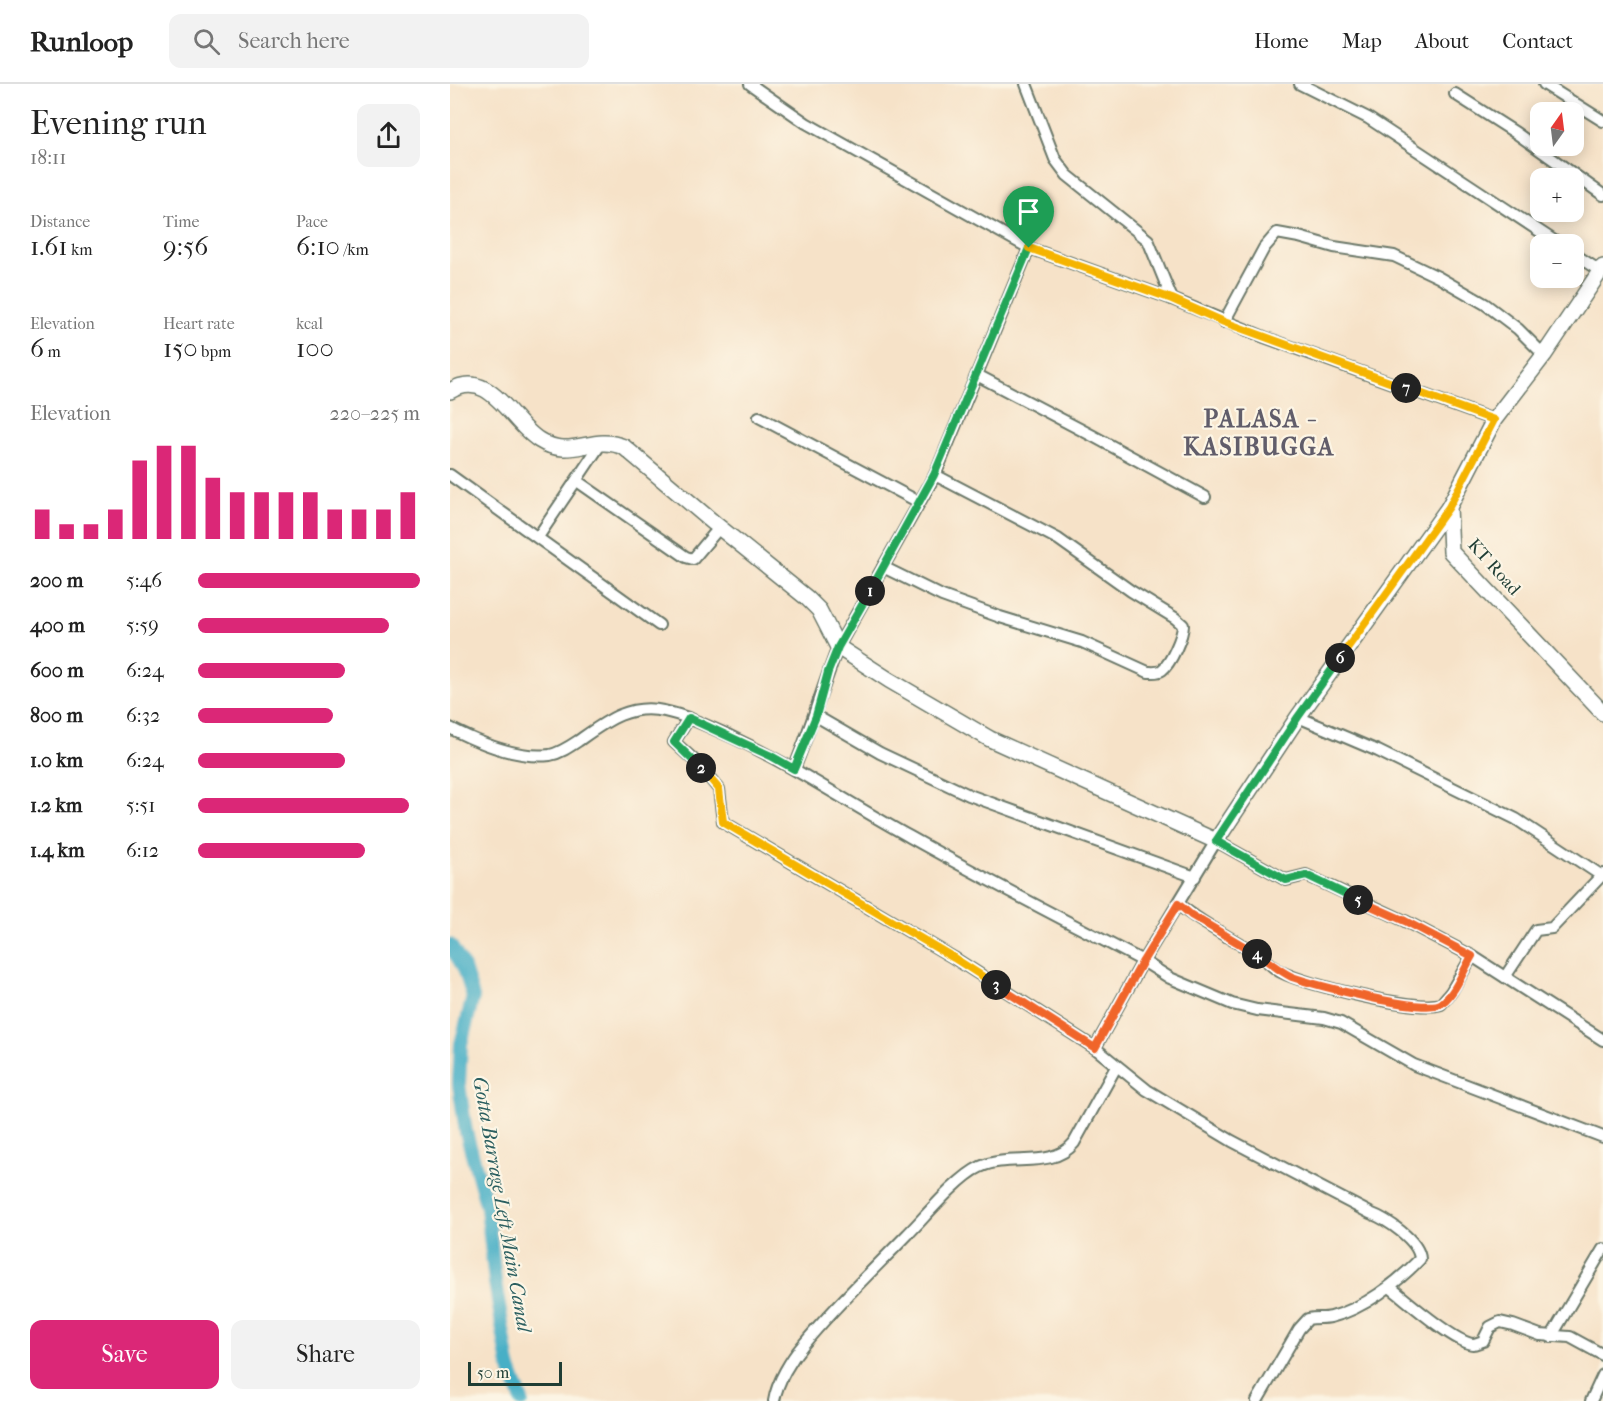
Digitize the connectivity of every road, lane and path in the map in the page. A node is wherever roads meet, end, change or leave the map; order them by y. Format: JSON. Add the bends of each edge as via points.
{"nodes":[{"id":1,"x":750,"y":84,"type":"edge"},
{"id":2,"x":1026,"y":84,"type":"edge"},
{"id":3,"x":1300,"y":84,"type":"edge"},
{"id":4,"x":1544,"y":84,"type":"edge"},
{"id":5,"x":1455,"y":94,"type":"dead end"},
{"id":6,"x":1603,"y":121,"type":"edge"},
{"id":7,"x":1603,"y":195,"type":"edge"},
{"id":8,"x":1544,"y":234,"type":"edge"},
{"id":9,"x":1029,"y":248,"type":"junction"},
{"id":10,"x":1584,"y":259,"type":"edge"},
{"id":11,"x":1602,"y":269,"type":"edge"},
{"id":12,"x":1172,"y":299,"type":"junction"},
{"id":13,"x":1224,"y":322,"type":"junction"},
{"id":14,"x":1544,"y":356,"type":"junction"},
{"id":15,"x":976,"y":375,"type":"junction"},
{"id":16,"x":450,"y":391,"type":"edge"},
{"id":17,"x":759,"y":417,"type":"dead end"},
{"id":18,"x":1494,"y":420,"type":"junction"},
{"id":19,"x":602,"y":442,"type":"junction"},
{"id":20,"x":934,"y":475,"type":"junction"},
{"id":21,"x":450,"y":476,"type":"edge"},
{"id":22,"x":577,"y":481,"type":"junction"},
{"id":23,"x":1205,"y":497,"type":"dead end"},
{"id":24,"x":919,"y":502,"type":"junction"},
{"id":25,"x":1449,"y":507,"type":"junction"},
{"id":26,"x":719,"y":528,"type":"junction"},
{"id":27,"x":538,"y":537,"type":"junction"},
{"id":28,"x":883,"y":567,"type":"junction"},
{"id":29,"x":659,"y":625,"type":"dead end"},
{"id":30,"x":838,"y":647,"type":"junction"},
{"id":31,"x":1603,"y":713,"type":"edge"},
{"id":32,"x":816,"y":716,"type":"junction"},
{"id":33,"x":1298,"y":717,"type":"junction"},
{"id":34,"x":689,"y":718,"type":"junction"},
{"id":35,"x":450,"y":728,"type":"edge"},
{"id":36,"x":794,"y":769,"type":"junction"},
{"id":37,"x":1216,"y":841,"type":"junction"},
{"id":38,"x":1602,"y":875,"type":"edge"},
{"id":39,"x":1195,"y":877,"type":"junction"},
{"id":40,"x":1178,"y":904,"type":"junction"},
{"id":41,"x":1472,"y":956,"type":"junction"},
{"id":42,"x":1143,"y":961,"type":"junction"},
{"id":43,"x":1505,"y":977,"type":"junction"},
{"id":44,"x":1603,"y":1040,"type":"edge"},
{"id":45,"x":1095,"y":1048,"type":"junction"},
{"id":46,"x":1116,"y":1067,"type":"junction"},
{"id":47,"x":1603,"y":1137,"type":"edge"},
{"id":48,"x":1603,"y":1249,"type":"edge"},
{"id":49,"x":1390,"y":1287,"type":"junction"},
{"id":50,"x":1551,"y":1337,"type":"junction"},
{"id":51,"x":1603,"y":1355,"type":"edge"},
{"id":52,"x":1603,"y":1375,"type":"edge"},
{"id":53,"x":774,"y":1401,"type":"edge"},
{"id":54,"x":1257,"y":1401,"type":"edge"},
{"id":55,"x":1591,"y":1401,"type":"edge"}],
"edges":[{"from":1,"to":9,"type":"street","via":[[806,123]]},
{"from":2,"to":12,"type":"street","via":[[1055,159],[1067,176],[1148,240]]},
{"from":3,"to":8,"type":"street","via":[[1368,118]]},
{"from":4,"to":6,"type":"street"},
{"from":5,"to":7,"type":"street"},
{"from":9,"to":12,"type":"street"},
{"from":9,"to":15,"type":"street"},
{"from":10,"to":11,"type":"street"},
{"from":11,"to":14,"type":"main road","name":"KT Road"},
{"from":12,"to":13,"type":"street"},
{"from":13,"to":14,"type":"street","via":[[1264,248],[1277,233],[1394,256],[1412,264],[1485,304],[1518,329]]},
{"from":13,"to":18,"type":"street"},
{"from":14,"to":18,"type":"main road","name":"KT Road"},
{"from":15,"to":20,"type":"street"},
{"from":15,"to":23,"type":"street"},
{"from":16,"to":19,"type":"main road","via":[[465,385],[489,390],[519,423],[550,446],[575,449]]},
{"from":17,"to":24,"type":"street"},
{"from":18,"to":25,"type":"main road","name":"KT Road"},
{"from":19,"to":22,"type":"street"},
{"from":19,"to":26,"type":"main road","via":[[614,442],[630,451]]},
{"from":20,"to":24,"type":"street"},
{"from":20,"to":28,"type":"street","via":[[1058,539],[1175,618],[1183,626],[1183,633],[1173,655],[1162,670],[1148,672],[1082,642],[942,596]]},
{"from":21,"to":27,"type":"street"},
{"from":22,"to":26,"type":"street","via":[[686,557],[693,559]]},
{"from":22,"to":27,"type":"street"},
{"from":24,"to":28,"type":"street"},
{"from":25,"to":31,"type":"main road","name":"KT Road","via":[[1451,552]]},
{"from":25,"to":33,"type":"main road"},
{"from":26,"to":30,"type":"main road","via":[[819,610]]},
{"from":27,"to":29,"type":"street"},
{"from":28,"to":30,"type":"street"},
{"from":30,"to":32,"type":"street"},
{"from":30,"to":37,"type":"main road","via":[[990,739]]},
{"from":32,"to":36,"type":"street"},
{"from":32,"to":39,"type":"street","via":[[880,753],[969,795]]},
{"from":33,"to":37,"type":"main road"},
{"from":33,"to":38,"type":"street","via":[[1378,751],[1516,819]]},
{"from":34,"to":35,"type":"street","via":[[645,707],[628,711],[565,749],[551,755],[530,756]]},
{"from":34,"to":36,"type":"street"},
{"from":34,"to":45,"type":"street","via":[[674,742],[719,789],[723,822],[954,958]]},
{"from":36,"to":42,"type":"street","via":[[910,838]]},
{"from":37,"to":39,"type":"street"},
{"from":37,"to":41,"type":"street","via":[[1286,880],[1306,875]]},
{"from":38,"to":43,"type":"street","via":[[1552,928],[1536,930]]},
{"from":39,"to":40,"type":"street"},
{"from":40,"to":41,"type":"street","via":[[1279,971],[1393,1002],[1424,1007],[1441,1004]]},
{"from":40,"to":42,"type":"street"},
{"from":41,"to":43,"type":"street"},
{"from":42,"to":45,"type":"street"},
{"from":42,"to":47,"type":"street","via":[[1170,978],[1232,1004],[1341,1023],[1414,1065]]},
{"from":43,"to":44,"type":"street"},
{"from":45,"to":46,"type":"street"},
{"from":46,"to":49,"type":"street","via":[[1232,1141],[1396,1228],[1420,1252],[1420,1260]]},
{"from":46,"to":53,"type":"street","via":[[1067,1152],[987,1164],[977,1168],[938,1203],[803,1345]]},
{"from":48,"to":50,"type":"street"},
{"from":49,"to":50,"type":"street","via":[[1430,1319],[1473,1344],[1483,1341],[1490,1327],[1500,1322]]},
{"from":49,"to":54,"type":"street","via":[[1339,1315],[1308,1318]]},
{"from":50,"to":51,"type":"street","via":[[1570,1337]]},
{"from":52,"to":55,"type":"street"}]}
